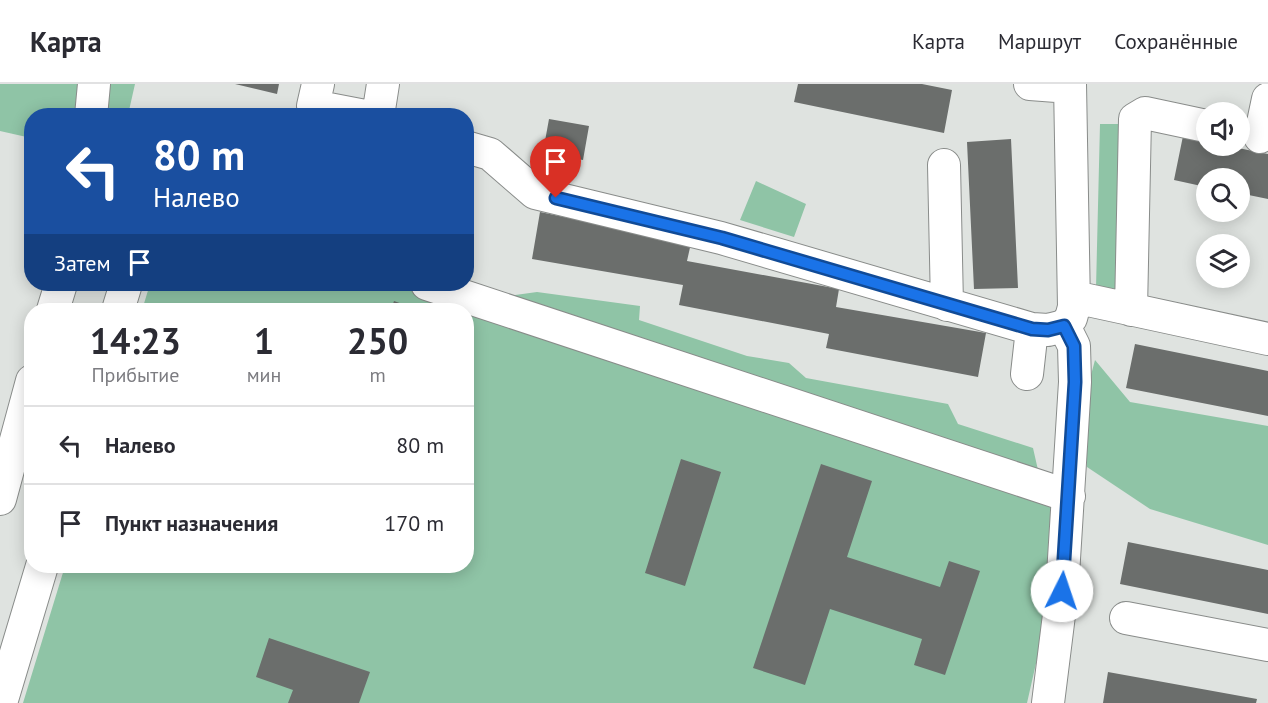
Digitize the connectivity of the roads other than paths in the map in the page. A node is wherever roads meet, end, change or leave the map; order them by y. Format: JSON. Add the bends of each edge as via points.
{"nodes":[{"id":1,"x":94,"y":84,"type":"edge"},
{"id":2,"x":318,"y":84,"type":"edge"},
{"id":3,"x":383,"y":84,"type":"edge"},
{"id":4,"x":1030,"y":84,"type":"edge"},
{"id":5,"x":1070,"y":85,"type":"edge"},
{"id":6,"x":1268,"y":99,"type":"edge"},
{"id":7,"x":92,"y":108,"type":"edge"},
{"id":8,"x":323,"y":108,"type":"edge"},
{"id":9,"x":379,"y":108,"type":"edge"},
{"id":10,"x":1196,"y":124,"type":"edge"},
{"id":11,"x":1256,"y":136,"type":"edge"},
{"id":12,"x":474,"y":149,"type":"edge"},
{"id":13,"x":944,"y":165,"type":"dead end"},
{"id":14,"x":448,"y":291,"type":"edge"},
{"id":15,"x":947,"y":304,"type":"junction"},
{"id":16,"x":1131,"y":310,"type":"junction"},
{"id":17,"x":1069,"y":312,"type":"junction"},
{"id":18,"x":1032,"y":329,"type":"junction"},
{"id":19,"x":1268,"y":339,"type":"edge"},
{"id":20,"x":1027,"y":374,"type":"dead end"},
{"id":21,"x":24,"y":410,"type":"edge"},
{"id":22,"x":1069,"y":496,"type":"junction"},
{"id":23,"x":0,"y":499,"type":"edge"},
{"id":24,"x":40,"y":573,"type":"edge"},
{"id":25,"x":1126,"y":618,"type":"dead end"},
{"id":26,"x":1268,"y":645,"type":"edge"},
{"id":27,"x":1,"y":703,"type":"edge"},
{"id":28,"x":1048,"y":703,"type":"edge"}],
"edges":[{"from":1,"to":7,"type":"street"},
{"from":2,"to":8,"type":"street","via":[[313,106]]},
{"from":3,"to":9,"type":"street"},
{"from":4,"to":5,"type":"street"},
{"from":5,"to":17,"type":"street"},
{"from":6,"to":11,"type":"street"},
{"from":10,"to":16,"type":"street","via":[[1145,113],[1135,119]]},
{"from":12,"to":15,"type":"street","via":[[490,154],[535,193],[722,238]]},
{"from":13,"to":15,"type":"street"},
{"from":14,"to":22,"type":"street"},
{"from":15,"to":18,"type":"street"},
{"from":16,"to":17,"type":"street"},
{"from":16,"to":19,"type":"street"},
{"from":17,"to":18,"type":"street","via":[[1048,330]]},
{"from":17,"to":22,"type":"street","via":[[1074,346]]},
{"from":18,"to":20,"type":"street"},
{"from":21,"to":23,"type":"street"},
{"from":22,"to":28,"type":"street"},
{"from":24,"to":27,"type":"street"},
{"from":25,"to":26,"type":"street"}]}
